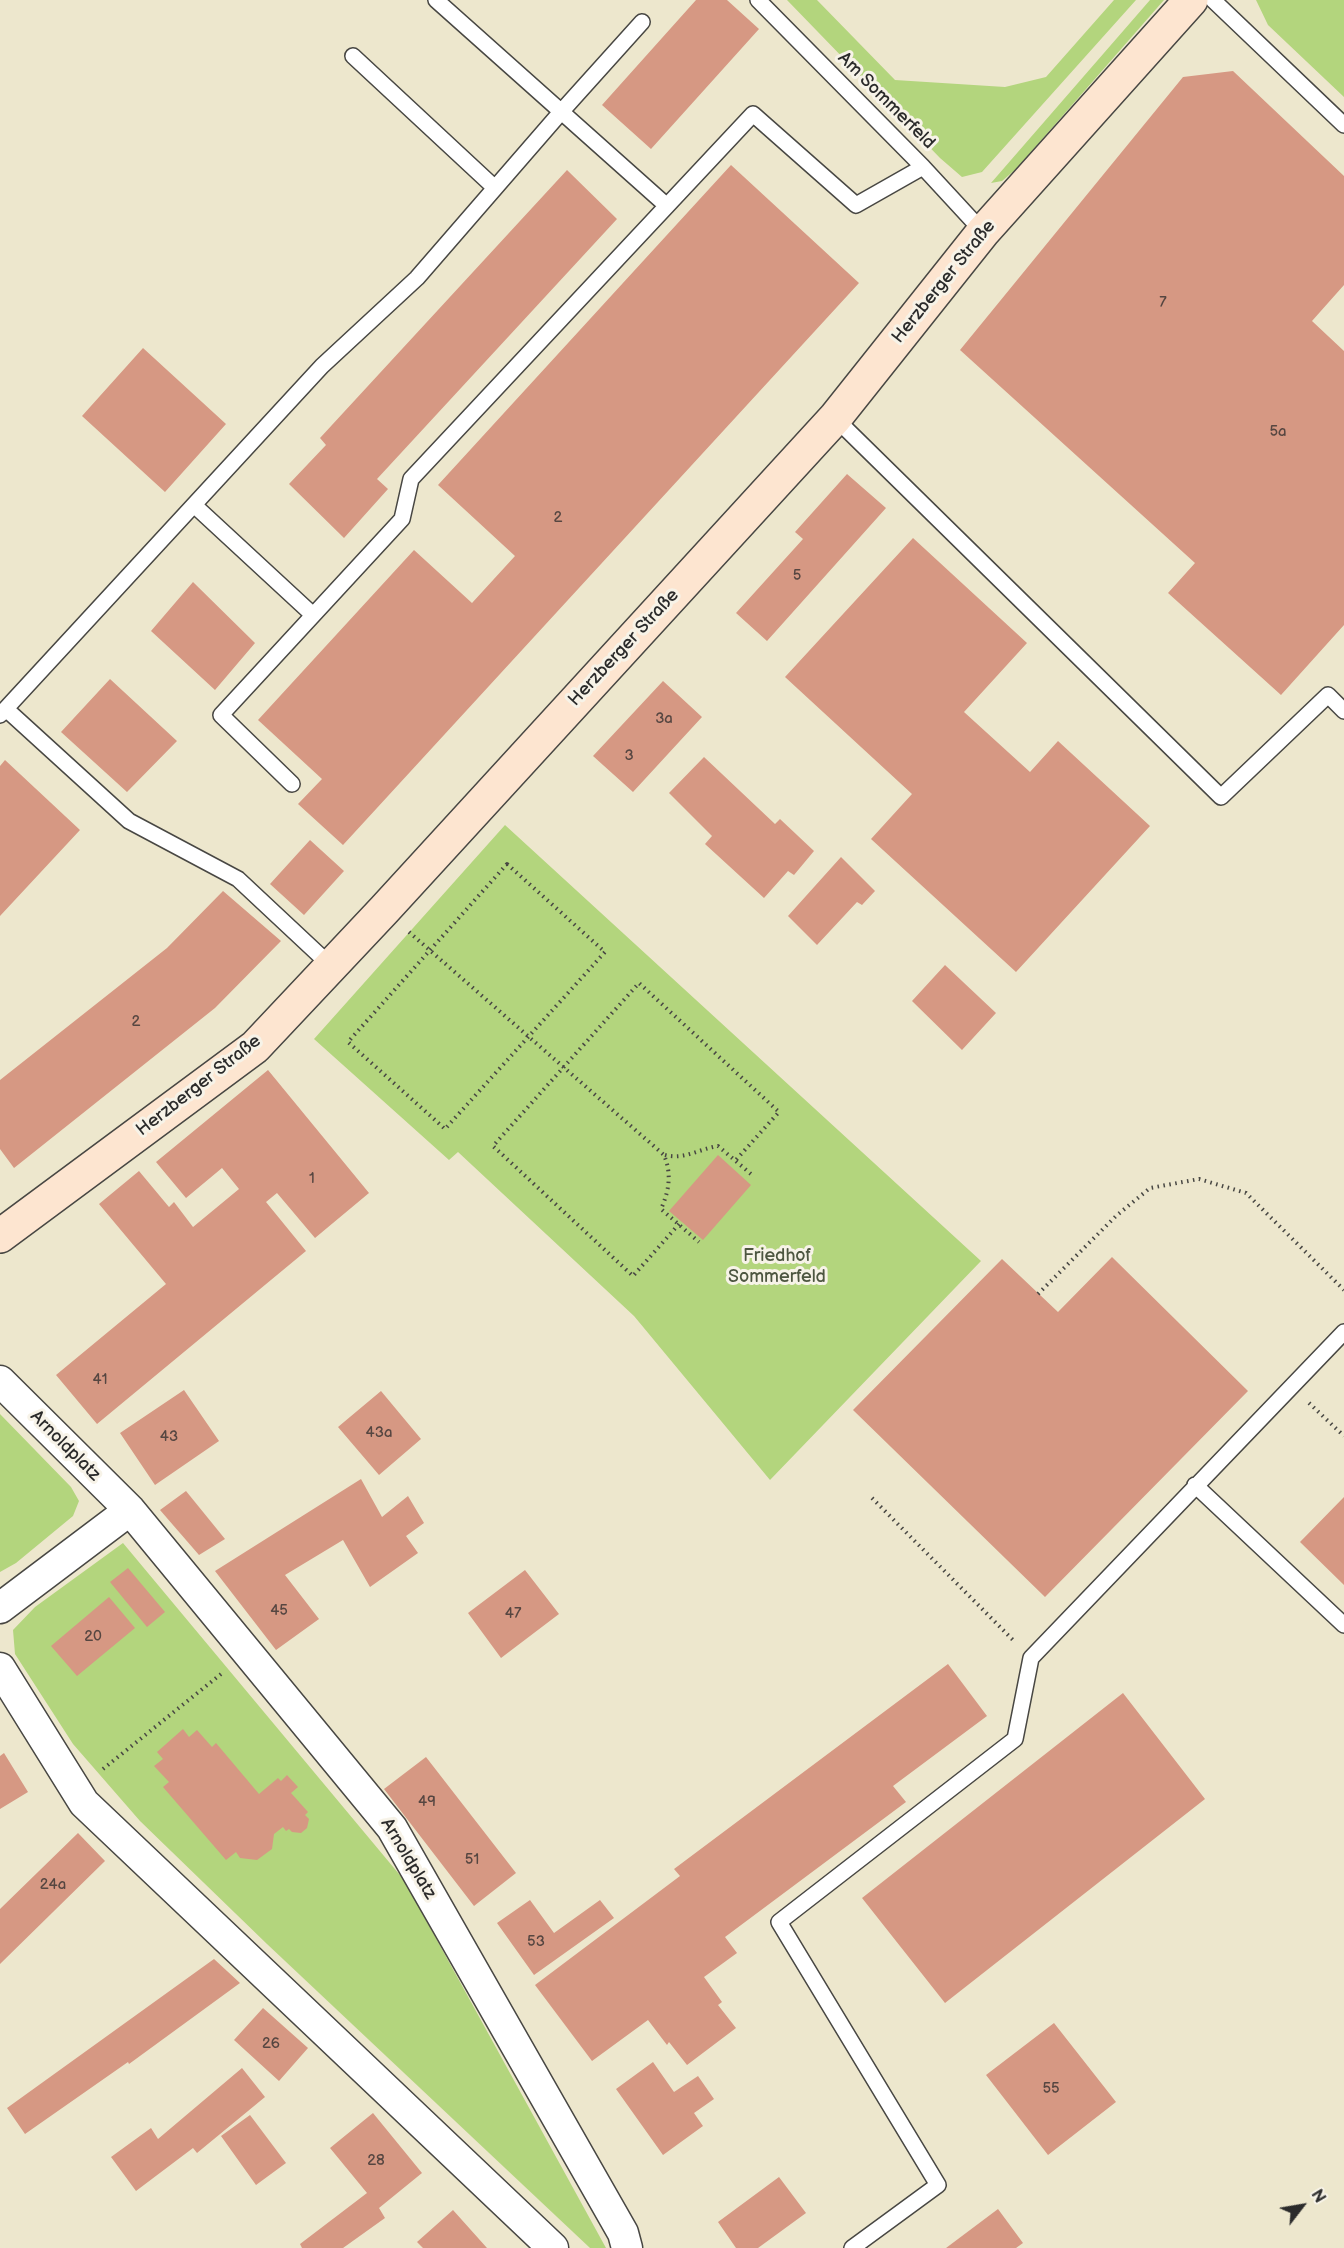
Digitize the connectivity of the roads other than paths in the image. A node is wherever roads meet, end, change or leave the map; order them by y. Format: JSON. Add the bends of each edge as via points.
{"nodes":[{"id":1,"x":436,"y":0,"type":"edge"},
{"id":2,"x":758,"y":0,"type":"edge"},
{"id":3,"x":1191,"y":0,"type":"edge"},
{"id":4,"x":1213,"y":0,"type":"edge"},
{"id":5,"x":642,"y":22,"type":"dead end"},
{"id":6,"x":354,"y":56,"type":"dead end"},
{"id":7,"x":561,"y":112,"type":"junction"},
{"id":8,"x":1344,"y":125,"type":"edge"},
{"id":9,"x":923,"y":167,"type":"junction"},
{"id":10,"x":495,"y":188,"type":"junction"},
{"id":11,"x":667,"y":206,"type":"junction"},
{"id":12,"x":983,"y":231,"type":"junction"},
{"id":13,"x":835,"y":418,"type":"junction"},
{"id":14,"x":194,"y":504,"type":"junction"},
{"id":15,"x":313,"y":615,"type":"junction"},
{"id":16,"x":1344,"y":711,"type":"edge"},
{"id":17,"x":3,"y":712,"type":"edge"},
{"id":18,"x":292,"y":784,"type":"dead end"},
{"id":19,"x":331,"y":966,"type":"junction"},
{"id":20,"x":0,"y":1236,"type":"edge"},
{"id":21,"x":1344,"y":1332,"type":"edge"},
{"id":22,"x":0,"y":1381,"type":"edge"},
{"id":23,"x":1196,"y":1485,"type":"junction"},
{"id":24,"x":130,"y":1510,"type":"junction"},
{"id":25,"x":0,"y":1608,"type":"edge"},
{"id":26,"x":1344,"y":1625,"type":"edge"},
{"id":27,"x":0,"y":1668,"type":"edge"},
{"id":28,"x":553,"y":2248,"type":"edge"},
{"id":29,"x":627,"y":2248,"type":"edge"},
{"id":30,"x":852,"y":2248,"type":"edge"}],
"edges":[{"from":1,"to":7,"type":"lane"},
{"from":2,"to":9,"type":"lane","name":"Am Sommerfeld"},
{"from":3,"to":12,"type":"main road","name":"Herzberger Straße"},
{"from":4,"to":8,"type":"lane"},
{"from":5,"to":7,"type":"lane"},
{"from":6,"to":10,"type":"lane"},
{"from":7,"to":10,"type":"lane"},
{"from":7,"to":11,"type":"lane"},
{"from":9,"to":11,"type":"lane","via":[[856,205],[753,114]]},
{"from":9,"to":12,"type":"lane","name":"Am Sommerfeld"},
{"from":10,"to":14,"type":"lane","via":[[417,278],[321,366]]},
{"from":11,"to":15,"type":"lane","via":[[411,479],[402,519]]},
{"from":12,"to":13,"type":"main road","name":"Herzberger Straße"},
{"from":13,"to":16,"type":"lane","via":[[1221,797],[1328,695]]},
{"from":13,"to":19,"type":"main road","name":"Herzberger Straße"},
{"from":14,"to":15,"type":"lane"},
{"from":14,"to":17,"type":"lane"},
{"from":15,"to":18,"type":"lane","via":[[221,715]]},
{"from":17,"to":19,"type":"lane","via":[[129,821],[238,879]]},
{"from":19,"to":20,"type":"main road","name":"Herzberger Straße","via":[[255,1047]]},
{"from":21,"to":23,"type":"lane"},
{"from":22,"to":24,"type":"street","name":"Arnoldplatz"},
{"from":23,"to":26,"type":"lane"},
{"from":23,"to":30,"type":"lane","via":[[1030,1658],[1015,1739],[779,1922],[938,2184]]},
{"from":24,"to":25,"type":"street"},
{"from":24,"to":29,"type":"street","name":"Arnoldplatz","via":[[393,1828],[623,2233]]},
{"from":27,"to":28,"type":"street","via":[[84,1803]]}]}
